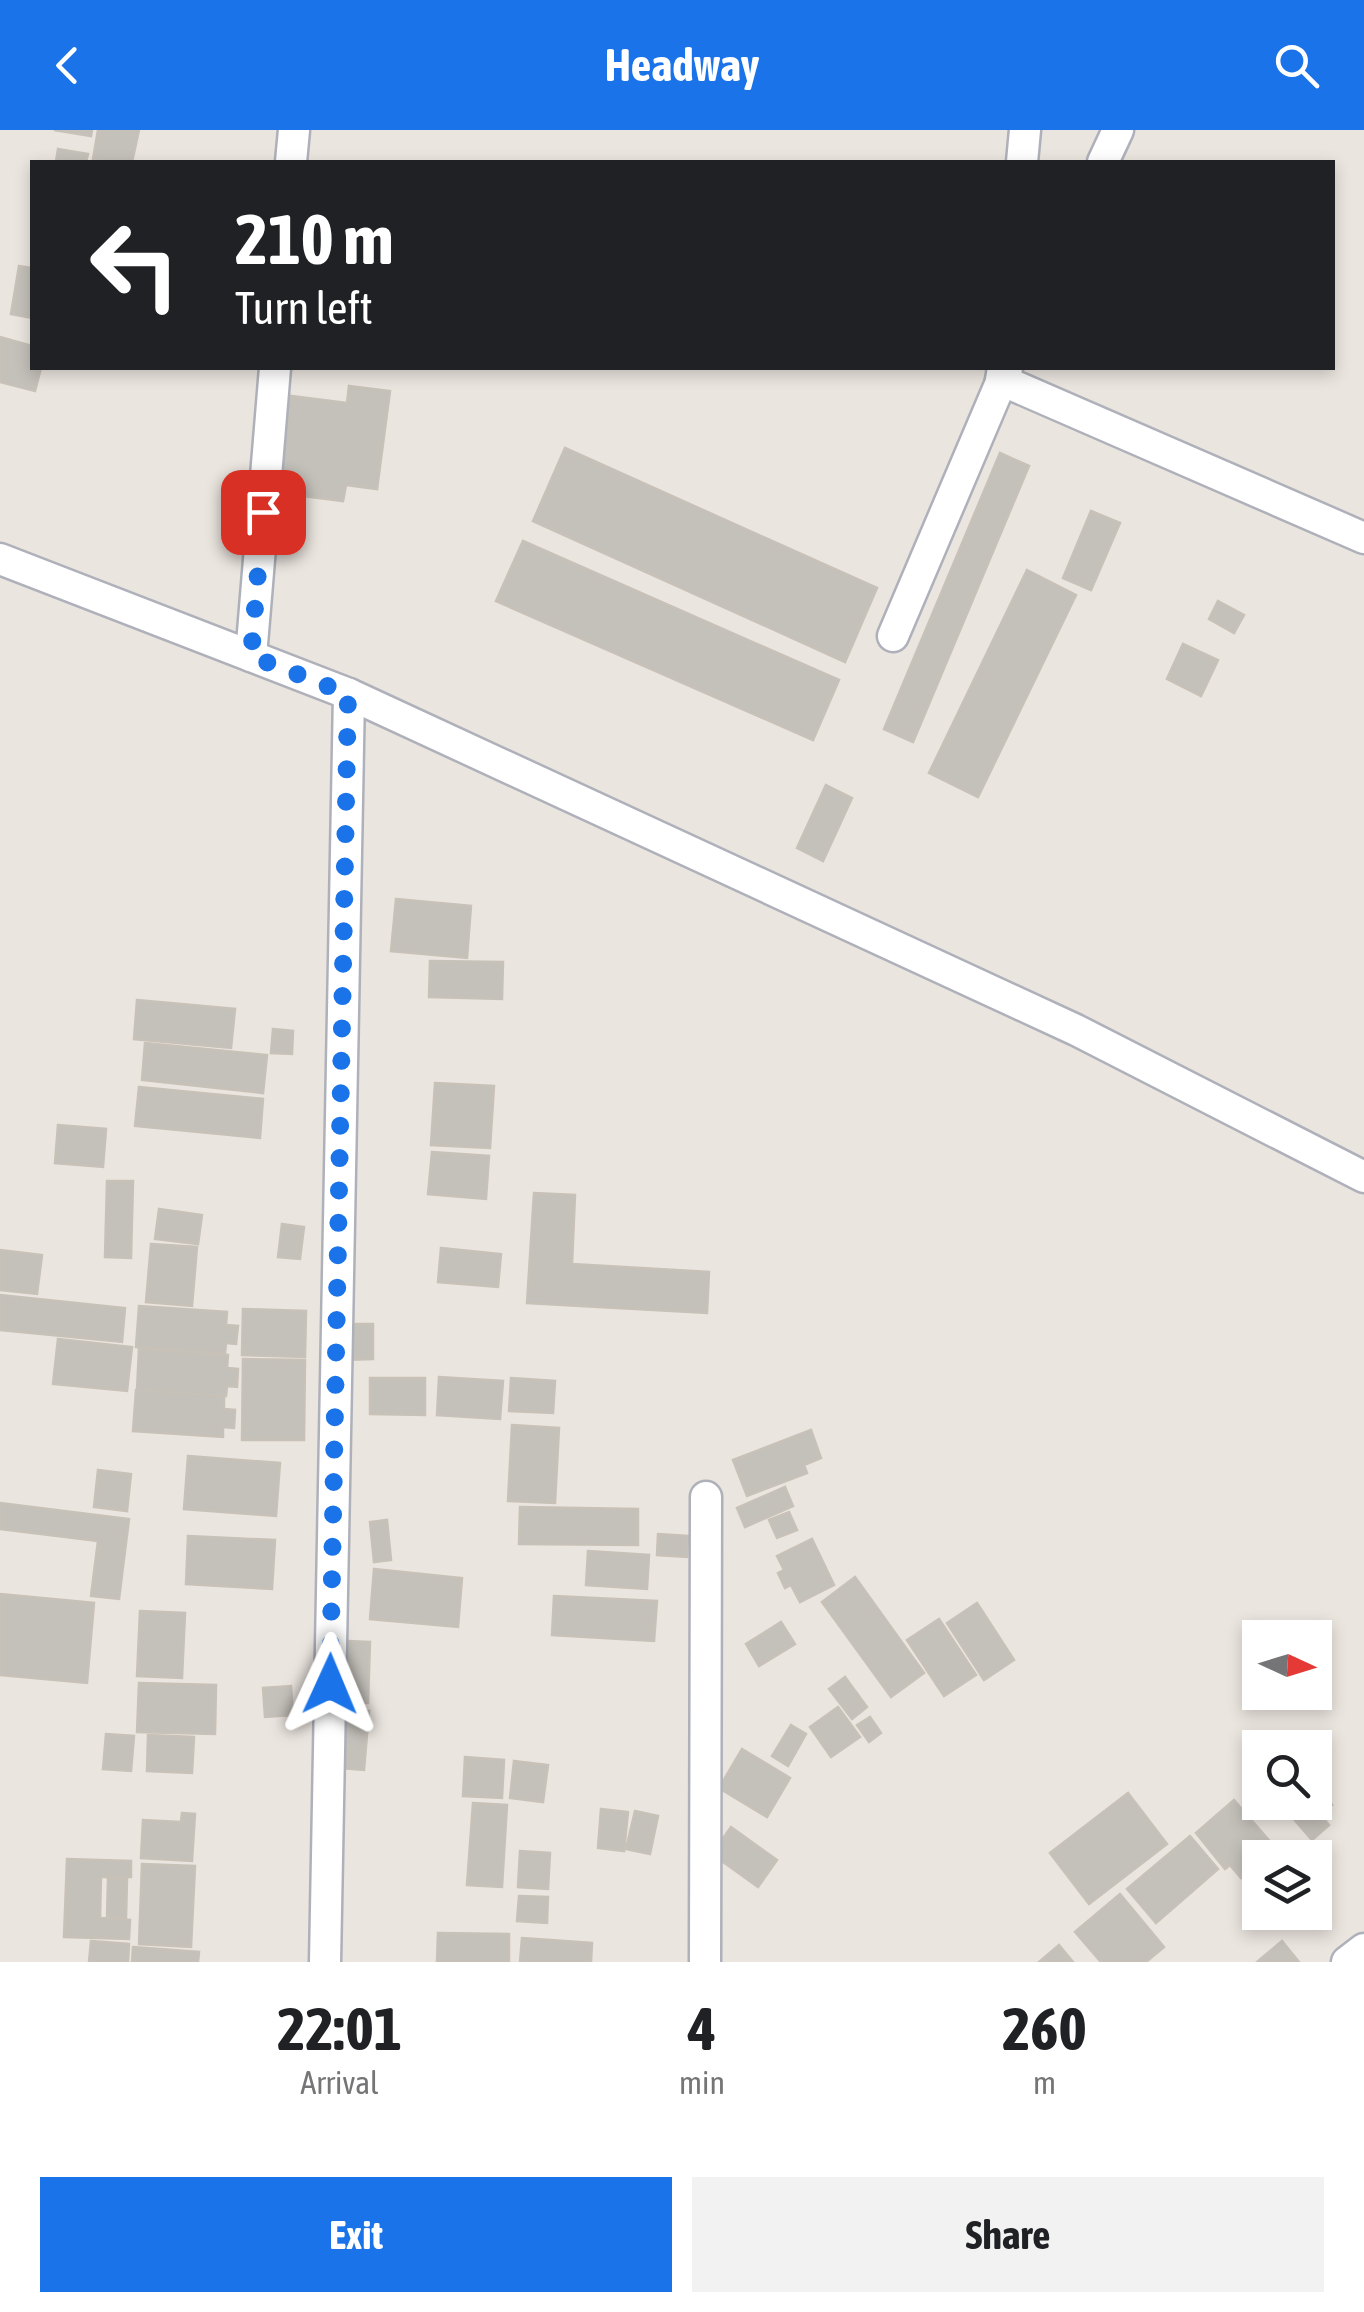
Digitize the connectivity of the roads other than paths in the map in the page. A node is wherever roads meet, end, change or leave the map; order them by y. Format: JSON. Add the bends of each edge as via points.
{"nodes":[{"id":1,"x":294,"y":130,"type":"edge"},
{"id":2,"x":1025,"y":130,"type":"edge"},
{"id":3,"x":1118,"y":130,"type":"edge"},
{"id":4,"x":291,"y":160,"type":"edge"},
{"id":5,"x":1022,"y":160,"type":"edge"},
{"id":6,"x":1104,"y":160,"type":"edge"},
{"id":7,"x":275,"y":370,"type":"edge"},
{"id":8,"x":1004,"y":372,"type":"edge"},
{"id":9,"x":1364,"y":538,"type":"edge"},
{"id":10,"x":0,"y":560,"type":"edge"},
{"id":11,"x":892,"y":636,"type":"dead end"},
{"id":12,"x":251,"y":656,"type":"junction"},
{"id":13,"x":348,"y":694,"type":"junction"},
{"id":14,"x":1364,"y":1177,"type":"edge"},
{"id":15,"x":706,"y":1497,"type":"dead end"},
{"id":16,"x":1364,"y":1948,"type":"edge"},
{"id":17,"x":325,"y":1962,"type":"edge"},
{"id":18,"x":705,"y":1962,"type":"edge"},
{"id":19,"x":1347,"y":1962,"type":"edge"}],
"edges":[{"from":1,"to":4,"type":"street"},
{"from":2,"to":5,"type":"street"},
{"from":3,"to":6,"type":"street"},
{"from":7,"to":12,"type":"street"},
{"from":8,"to":9,"type":"street"},
{"from":8,"to":11,"type":"street"},
{"from":10,"to":12,"type":"street"},
{"from":12,"to":13,"type":"street"},
{"from":13,"to":14,"type":"street","via":[[1076,1030]]},
{"from":13,"to":17,"type":"street"},
{"from":15,"to":18,"type":"street"},
{"from":16,"to":19,"type":"street"}]}
